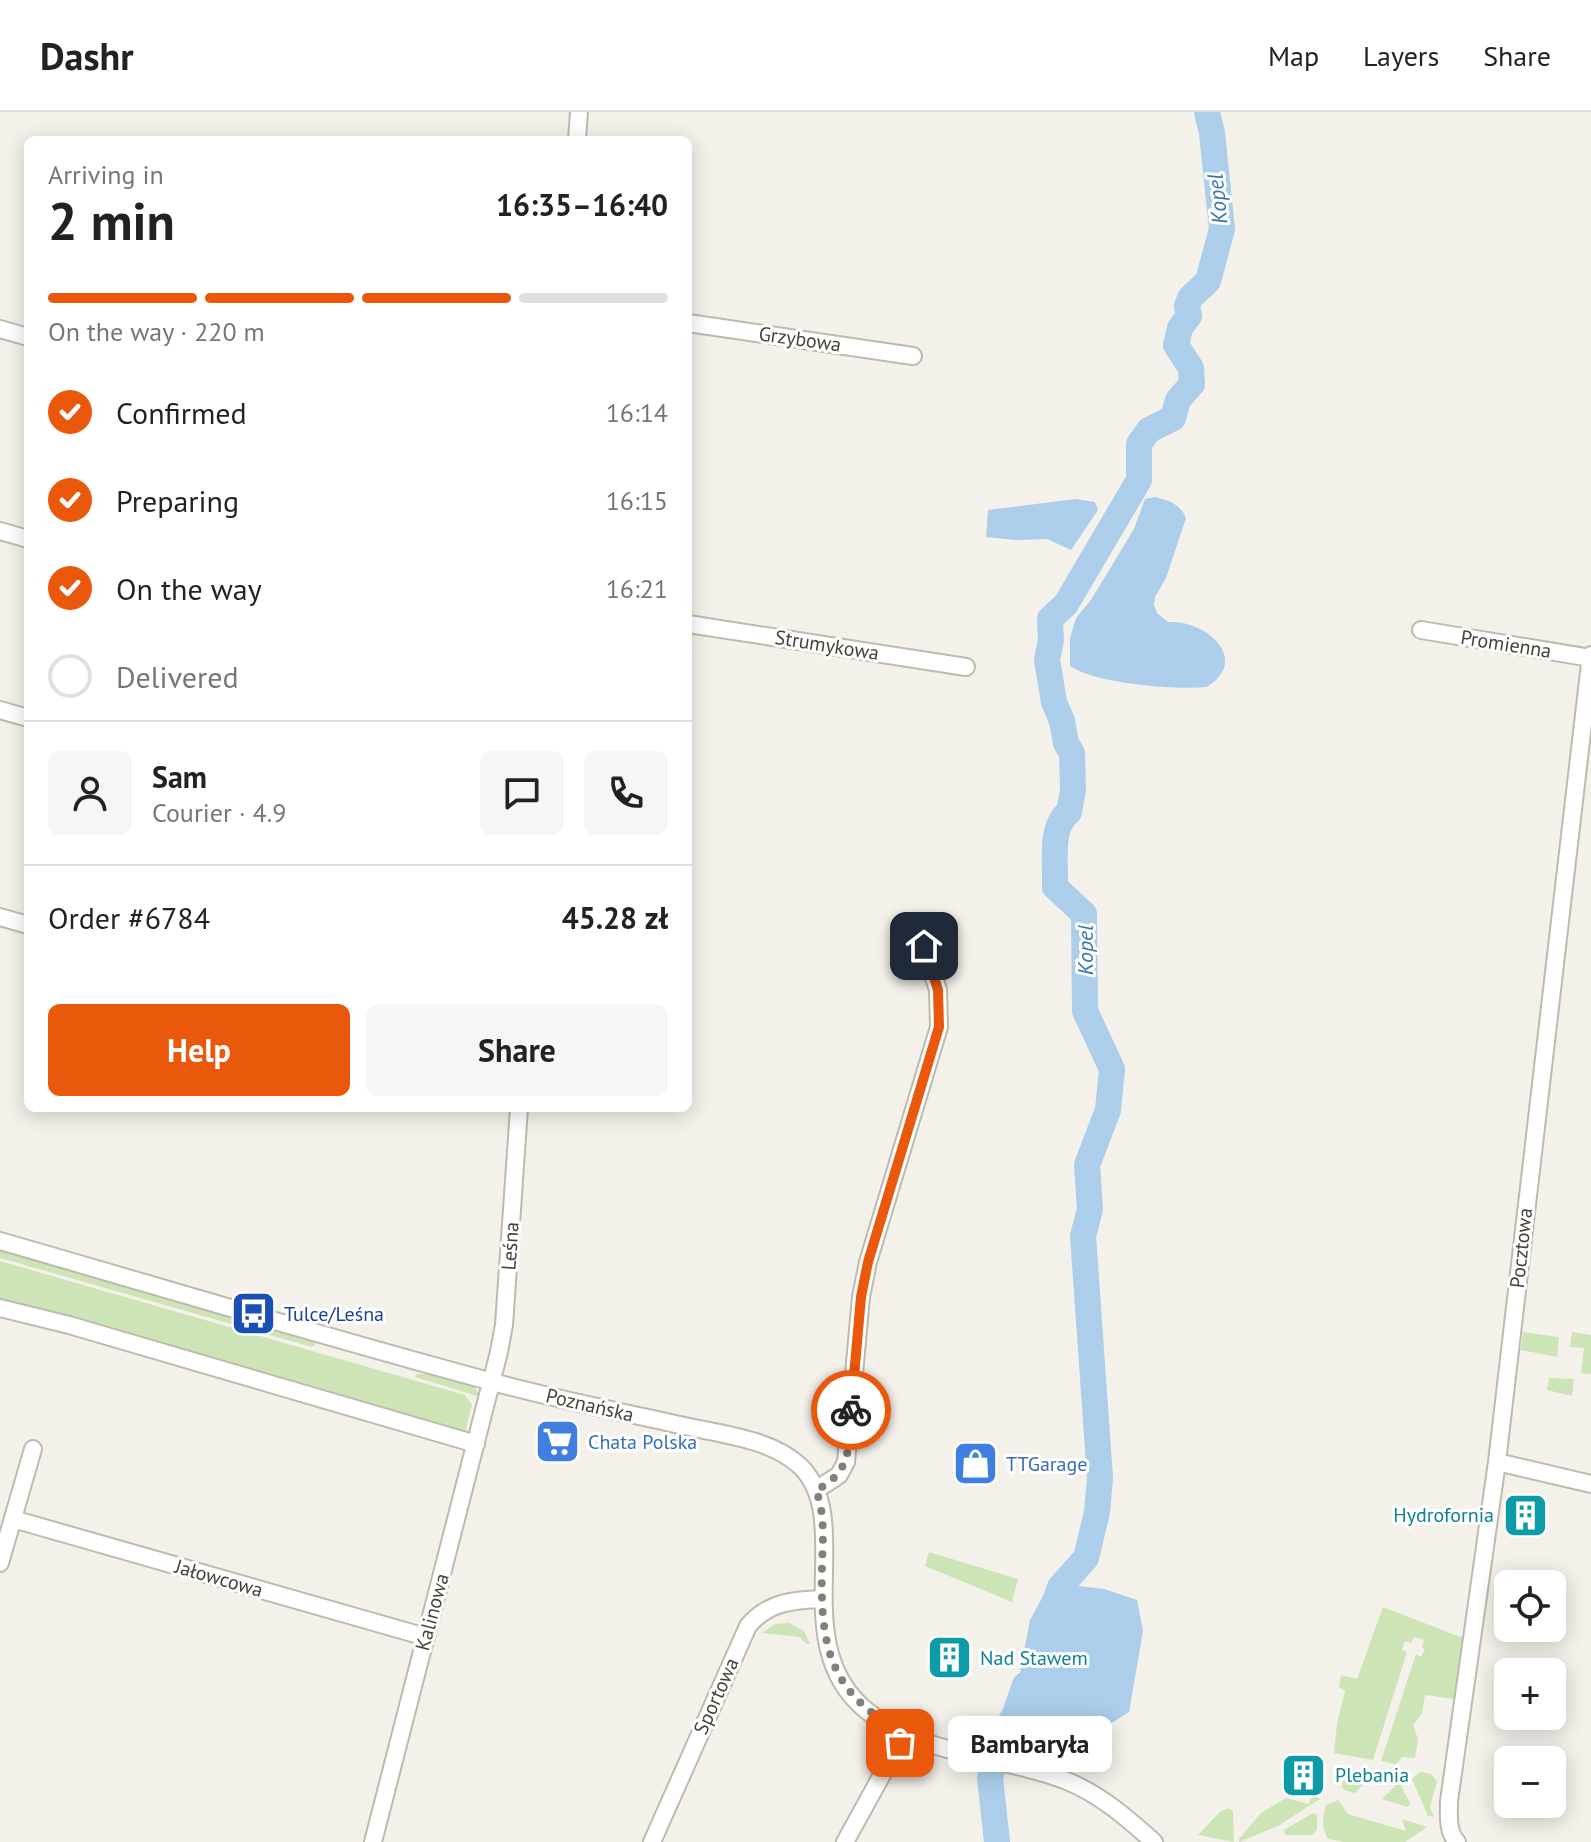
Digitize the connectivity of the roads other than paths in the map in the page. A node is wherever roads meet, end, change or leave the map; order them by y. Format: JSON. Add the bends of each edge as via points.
{"nodes":[{"id":1,"x":579,"y":112,"type":"edge"},
{"id":2,"x":577,"y":136,"type":"edge"},
{"id":3,"x":692,"y":324,"type":"edge"},
{"id":4,"x":0,"y":329,"type":"edge"},
{"id":5,"x":24,"y":336,"type":"edge"},
{"id":6,"x":913,"y":356,"type":"dead end"},
{"id":7,"x":0,"y":531,"type":"edge"},
{"id":8,"x":24,"y":538,"type":"edge"},
{"id":9,"x":692,"y":625,"type":"edge"},
{"id":10,"x":1421,"y":630,"type":"dead end"},
{"id":11,"x":1591,"y":657,"type":"edge"},
{"id":12,"x":966,"y":667,"type":"dead end"},
{"id":13,"x":0,"y":710,"type":"edge"},
{"id":14,"x":24,"y":717,"type":"edge"},
{"id":15,"x":0,"y":917,"type":"edge"},
{"id":16,"x":24,"y":924,"type":"edge"},
{"id":17,"x":924,"y":946,"type":"dead end"},
{"id":18,"x":519,"y":1112,"type":"edge"},
{"id":19,"x":0,"y":1241,"type":"edge"},
{"id":20,"x":0,"y":1308,"type":"edge"},
{"id":21,"x":492,"y":1382,"type":"junction"},
{"id":22,"x":476,"y":1444,"type":"junction"},
{"id":23,"x":33,"y":1449,"type":"dead end"},
{"id":24,"x":1497,"y":1462,"type":"junction"},
{"id":25,"x":1591,"y":1484,"type":"edge"},
{"id":26,"x":816,"y":1490,"type":"junction"},
{"id":27,"x":13,"y":1519,"type":"junction"},
{"id":28,"x":0,"y":1563,"type":"edge"},
{"id":29,"x":823,"y":1599,"type":"junction"},
{"id":30,"x":426,"y":1637,"type":"junction"},
{"id":31,"x":905,"y":1733,"type":"junction"},
{"id":32,"x":851,"y":1840,"type":"edge"},
{"id":33,"x":1455,"y":1841,"type":"edge"},
{"id":34,"x":373,"y":1842,"type":"edge"},
{"id":35,"x":652,"y":1842,"type":"edge"},
{"id":36,"x":1154,"y":1842,"type":"edge"}],
"edges":[{"from":1,"to":2,"type":"street"},
{"from":3,"to":6,"type":"street","name":"Grzybowa"},
{"from":4,"to":5,"type":"street"},
{"from":7,"to":8,"type":"street"},
{"from":9,"to":12,"type":"street","name":"Strumykowa"},
{"from":10,"to":11,"type":"street","name":"Promienna"},
{"from":11,"to":24,"type":"street","name":"Pocztowa"},
{"from":13,"to":14,"type":"street"},
{"from":15,"to":16,"type":"street"},
{"from":17,"to":26,"type":"street","via":[[938,990],[939,1027],[868,1262],[846,1462],[839,1475]]},
{"from":18,"to":21,"type":"street","name":"Leśna","via":[[504,1325]]},
{"from":19,"to":21,"type":"street","name":"Poznańska"},
{"from":20,"to":22,"type":"street"},
{"from":21,"to":22,"type":"street","name":"Kalinowa"},
{"from":21,"to":26,"type":"street","name":"Poznańska","via":[[764,1446],[799,1465]]},
{"from":22,"to":30,"type":"street","name":"Kalinowa"},
{"from":23,"to":27,"type":"street"},
{"from":24,"to":25,"type":"street"},
{"from":24,"to":33,"type":"street","name":"Pocztowa","via":[[1449,1801]]},
{"from":26,"to":29,"type":"street","name":"Poznańska","via":[[823,1521]]},
{"from":27,"to":28,"type":"street"},
{"from":27,"to":30,"type":"street","name":"Jałowcowa"},
{"from":29,"to":31,"type":"street","name":"Poznańska","via":[[839,1677],[868,1711]]},
{"from":29,"to":35,"type":"street","name":"Sportowa","via":[[780,1603],[748,1626]]},
{"from":30,"to":34,"type":"street","name":"Kalinowa"},
{"from":31,"to":32,"type":"street"},
{"from":31,"to":36,"type":"street","name":"Poznańska","via":[[941,1748],[1068,1782],[1093,1794]]}]}
